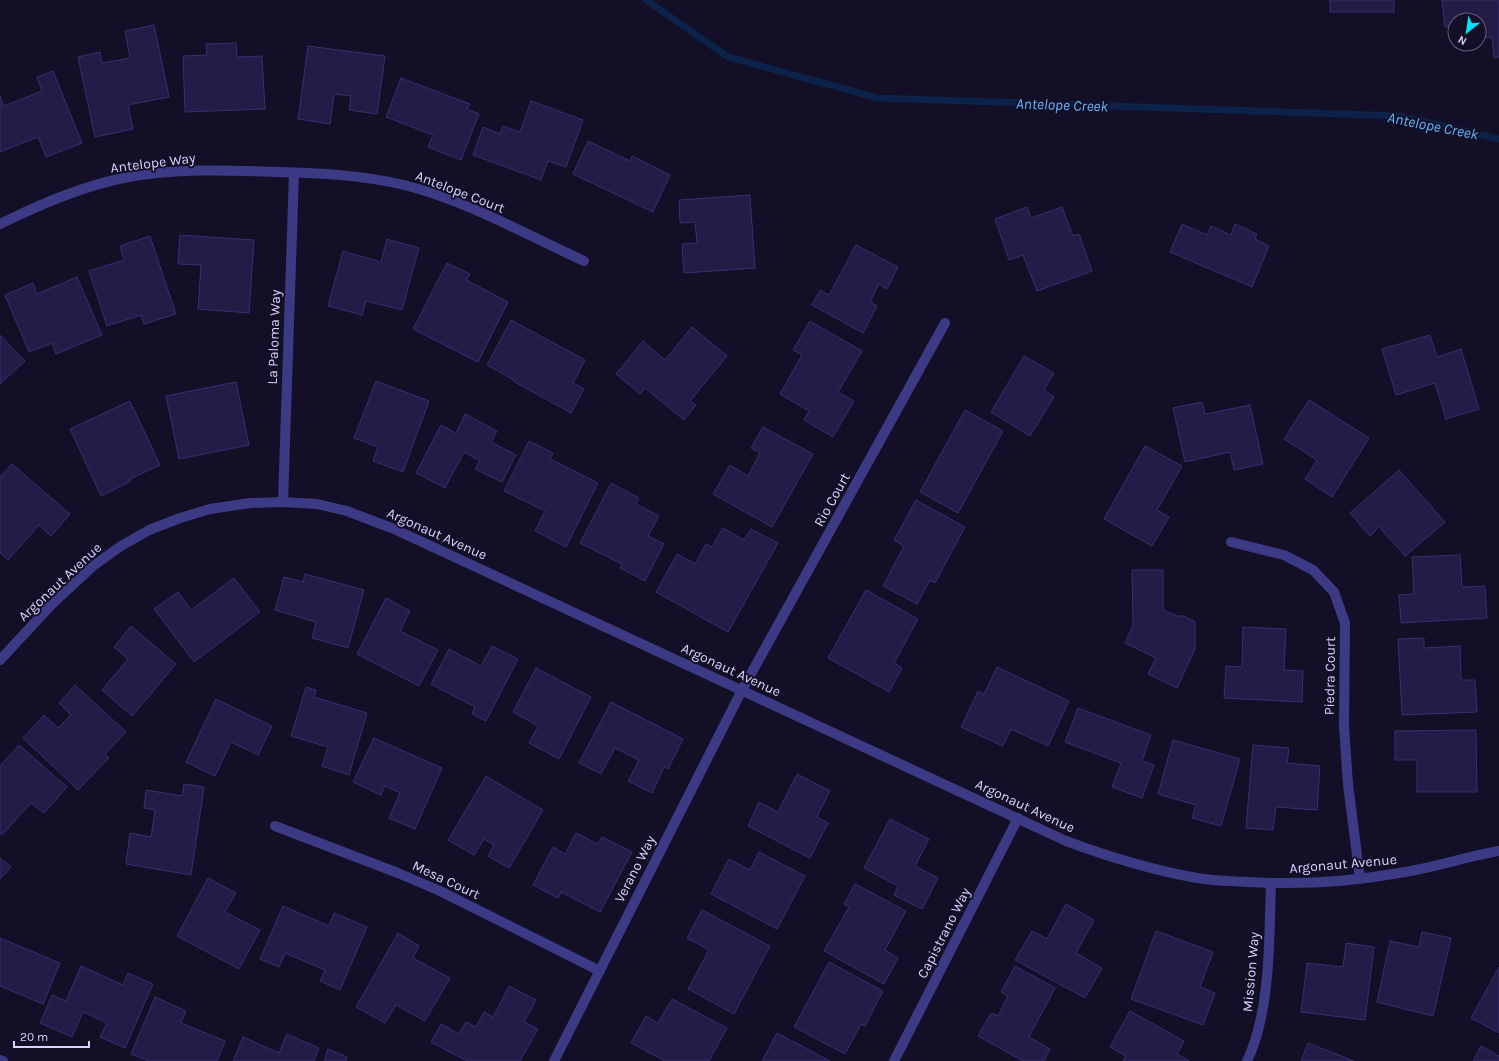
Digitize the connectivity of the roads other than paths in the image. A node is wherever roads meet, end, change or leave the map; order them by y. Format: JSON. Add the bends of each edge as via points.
{"nodes":[{"id":1,"x":294,"y":173,"type":"junction"},
{"id":2,"x":0,"y":224,"type":"edge"},
{"id":3,"x":584,"y":261,"type":"dead end"},
{"id":4,"x":945,"y":323,"type":"dead end"},
{"id":5,"x":283,"y":502,"type":"junction"},
{"id":6,"x":1231,"y":542,"type":"dead end"},
{"id":7,"x":0,"y":660,"type":"edge"},
{"id":8,"x":742,"y":690,"type":"junction"},
{"id":9,"x":1018,"y":818,"type":"junction"},
{"id":10,"x":275,"y":826,"type":"dead end"},
{"id":11,"x":1499,"y":851,"type":"edge"},
{"id":12,"x":1360,"y":879,"type":"junction"},
{"id":13,"x":1271,"y":883,"type":"junction"},
{"id":14,"x":600,"y":971,"type":"junction"},
{"id":15,"x":554,"y":1061,"type":"edge"},
{"id":16,"x":894,"y":1061,"type":"edge"},
{"id":17,"x":1247,"y":1061,"type":"edge"}],
"edges":[{"from":1,"to":2,"type":"street","name":"Antelope Way","via":[[215,170],[123,178],[74,192]]},
{"from":1,"to":3,"type":"street","name":"Antelope Court","via":[[354,176],[412,188],[454,202]]},
{"from":1,"to":5,"type":"street","name":"La Paloma Way"},
{"from":4,"to":8,"type":"street","name":"Rio Court"},
{"from":5,"to":7,"type":"street","name":"Argonaut Avenue","via":[[210,508],[148,530],[93,566],[52,604]]},
{"from":5,"to":8,"type":"street","name":"Argonaut Avenue","via":[[317,504],[347,511],[394,529]]},
{"from":6,"to":12,"type":"street","name":"Piedra Court","via":[[1290,558],[1313,570],[1334,592],[1345,623],[1344,727]]},
{"from":8,"to":9,"type":"street","name":"Argonaut Avenue"},
{"from":8,"to":14,"type":"street","name":"Verano Way"},
{"from":9,"to":13,"type":"street","name":"Argonaut Avenue","via":[[1066,841],[1153,869],[1198,878]]},
{"from":9,"to":16,"type":"street","name":"Capistrano Way"},
{"from":10,"to":14,"type":"street","name":"Mesa Court","via":[[440,891]]},
{"from":11,"to":12,"type":"street","name":"Argonaut Avenue"},
{"from":12,"to":13,"type":"street","name":"Argonaut Avenue","via":[[1316,883]]},
{"from":13,"to":17,"type":"street","name":"Mission Way","via":[[1267,973],[1262,1014]]},
{"from":14,"to":15,"type":"street","name":"Verano Way"}]}
